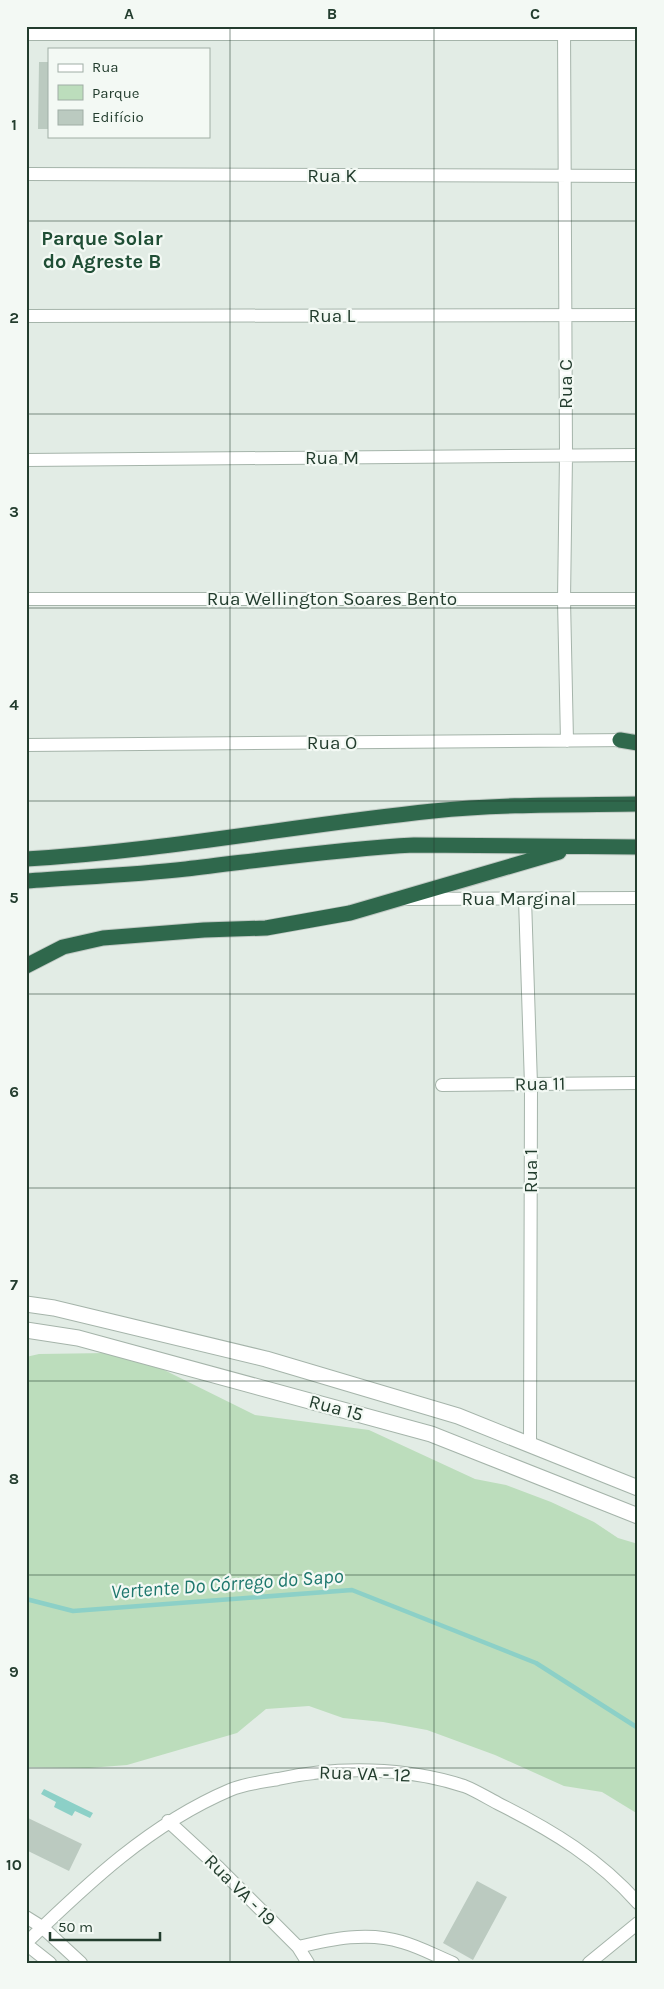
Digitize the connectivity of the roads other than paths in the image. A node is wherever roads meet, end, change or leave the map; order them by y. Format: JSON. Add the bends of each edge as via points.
{"nodes":[{"id":1,"x":564,"y":30,"type":"edge"},
{"id":2,"x":26,"y":34,"type":"edge"},
{"id":3,"x":638,"y":34,"type":"edge"},
{"id":4,"x":26,"y":174,"type":"edge"},
{"id":5,"x":565,"y":176,"type":"junction"},
{"id":6,"x":638,"y":176,"type":"edge"},
{"id":7,"x":638,"y":315,"type":"edge"},
{"id":8,"x":26,"y":316,"type":"edge"},
{"id":9,"x":566,"y":316,"type":"junction"},
{"id":10,"x":566,"y":456,"type":"junction"},
{"id":11,"x":638,"y":456,"type":"edge"},
{"id":12,"x":26,"y":460,"type":"edge"},
{"id":13,"x":26,"y":599,"type":"edge"},
{"id":14,"x":638,"y":599,"type":"edge"},
{"id":15,"x":564,"y":600,"type":"junction"},
{"id":16,"x":620,"y":740,"type":"joint"},
{"id":17,"x":567,"y":741,"type":"junction"},
{"id":18,"x":638,"y":742,"type":"edge"},
{"id":19,"x":26,"y":745,"type":"edge"},
{"id":20,"x":638,"y":804,"type":"edge"},
{"id":21,"x":574,"y":847,"type":"junction"},
{"id":22,"x":638,"y":847,"type":"edge"},
{"id":23,"x":26,"y":859,"type":"edge"},
{"id":24,"x":26,"y":880,"type":"edge"},
{"id":25,"x":638,"y":898,"type":"edge"},
{"id":26,"x":400,"y":899,"type":"junction"},
{"id":27,"x":525,"y":899,"type":"junction"},
{"id":28,"x":26,"y":966,"type":"edge"},
{"id":29,"x":638,"y":1083,"type":"edge"},
{"id":30,"x":531,"y":1084,"type":"junction"},
{"id":31,"x":442,"y":1085,"type":"dead end"},
{"id":32,"x":26,"y":1304,"type":"edge"},
{"id":33,"x":26,"y":1330,"type":"edge"},
{"id":34,"x":530,"y":1443,"type":"junction"},
{"id":35,"x":638,"y":1488,"type":"edge"},
{"id":36,"x":638,"y":1516,"type":"edge"},
{"id":37,"x":168,"y":1821,"type":"junction"},
{"id":38,"x":638,"y":1903,"type":"edge"},
{"id":39,"x":26,"y":1917,"type":"edge"},
{"id":40,"x":638,"y":1923,"type":"edge"},
{"id":41,"x":42,"y":1928,"type":"junction"},
{"id":42,"x":26,"y":1944,"type":"edge"},
{"id":43,"x":298,"y":1947,"type":"junction"},
{"id":44,"x":50,"y":1963,"type":"edge"},
{"id":45,"x":81,"y":1963,"type":"edge"},
{"id":46,"x":308,"y":1963,"type":"edge"},
{"id":47,"x":453,"y":1963,"type":"edge"},
{"id":48,"x":589,"y":1963,"type":"edge"}],
"edges":[{"from":1,"to":2,"type":"street"},
{"from":1,"to":3,"type":"street"},
{"from":1,"to":5,"type":"street","name":"Rua C"},
{"from":4,"to":5,"type":"street","name":"Rua K"},
{"from":5,"to":6,"type":"street","name":"Rua K"},
{"from":5,"to":9,"type":"street","name":"Rua C"},
{"from":7,"to":9,"type":"street","name":"Rua L"},
{"from":8,"to":9,"type":"street","name":"Rua L"},
{"from":9,"to":10,"type":"street","name":"Rua C"},
{"from":10,"to":11,"type":"street","name":"Rua M"},
{"from":10,"to":12,"type":"street","name":"Rua M"},
{"from":10,"to":15,"type":"street","name":"Rua C"},
{"from":13,"to":15,"type":"street","name":"Rua Wellington Soares Bento"},
{"from":14,"to":15,"type":"street","name":"Rua Wellington Soares Bento"},
{"from":15,"to":17,"type":"street","name":"Rua C"},
{"from":16,"to":17,"type":"street","name":"Rua O"},
{"from":16,"to":18,"type":"highway"},
{"from":17,"to":19,"type":"street","name":"Rua O"},
{"from":20,"to":23,"type":"highway","via":[[532,805],[434,811],[119,852]]},
{"from":21,"to":22,"type":"highway"},
{"from":21,"to":24,"type":"highway","via":[[414,845],[345,849],[186,869]]},
{"from":21,"to":26,"type":"highway"},
{"from":25,"to":27,"type":"street","name":"Rua Marginal"},
{"from":26,"to":27,"type":"street","name":"Rua Marginal"},
{"from":26,"to":28,"type":"highway","via":[[350,913],[266,928],[103,938],[63,947]]},
{"from":27,"to":30,"type":"street","name":"Rua 1"},
{"from":29,"to":30,"type":"street","name":"Rua 11"},
{"from":30,"to":31,"type":"street","name":"Rua 11"},
{"from":30,"to":34,"type":"street","name":"Rua 1"},
{"from":32,"to":34,"type":"street","name":"Rua 15","via":[[266,1359],[458,1416]]},
{"from":33,"to":36,"type":"street","name":"Rua 15","via":[[78,1338],[431,1434]]},
{"from":34,"to":35,"type":"street","name":"Rua 15"},
{"from":37,"to":38,"type":"street","name":"Rua VA - 12","via":[[232,1789],[310,1772],[364,1770],[417,1776],[464,1786],[548,1828],[616,1878]]},
{"from":37,"to":41,"type":"street","name":"Rua VA - 12","via":[[88,1884]]},
{"from":37,"to":43,"type":"street","name":"Rua VA - 19"},
{"from":39,"to":41,"type":"street"},
{"from":40,"to":48,"type":"street"},
{"from":41,"to":42,"type":"street","name":"Rua VA - 12"},
{"from":41,"to":45,"type":"street"},
{"from":42,"to":44,"type":"street"},
{"from":43,"to":46,"type":"street","name":"Rua VA - 19"},
{"from":43,"to":47,"type":"street","via":[[331,1939],[367,1937],[402,1941]]}]}
